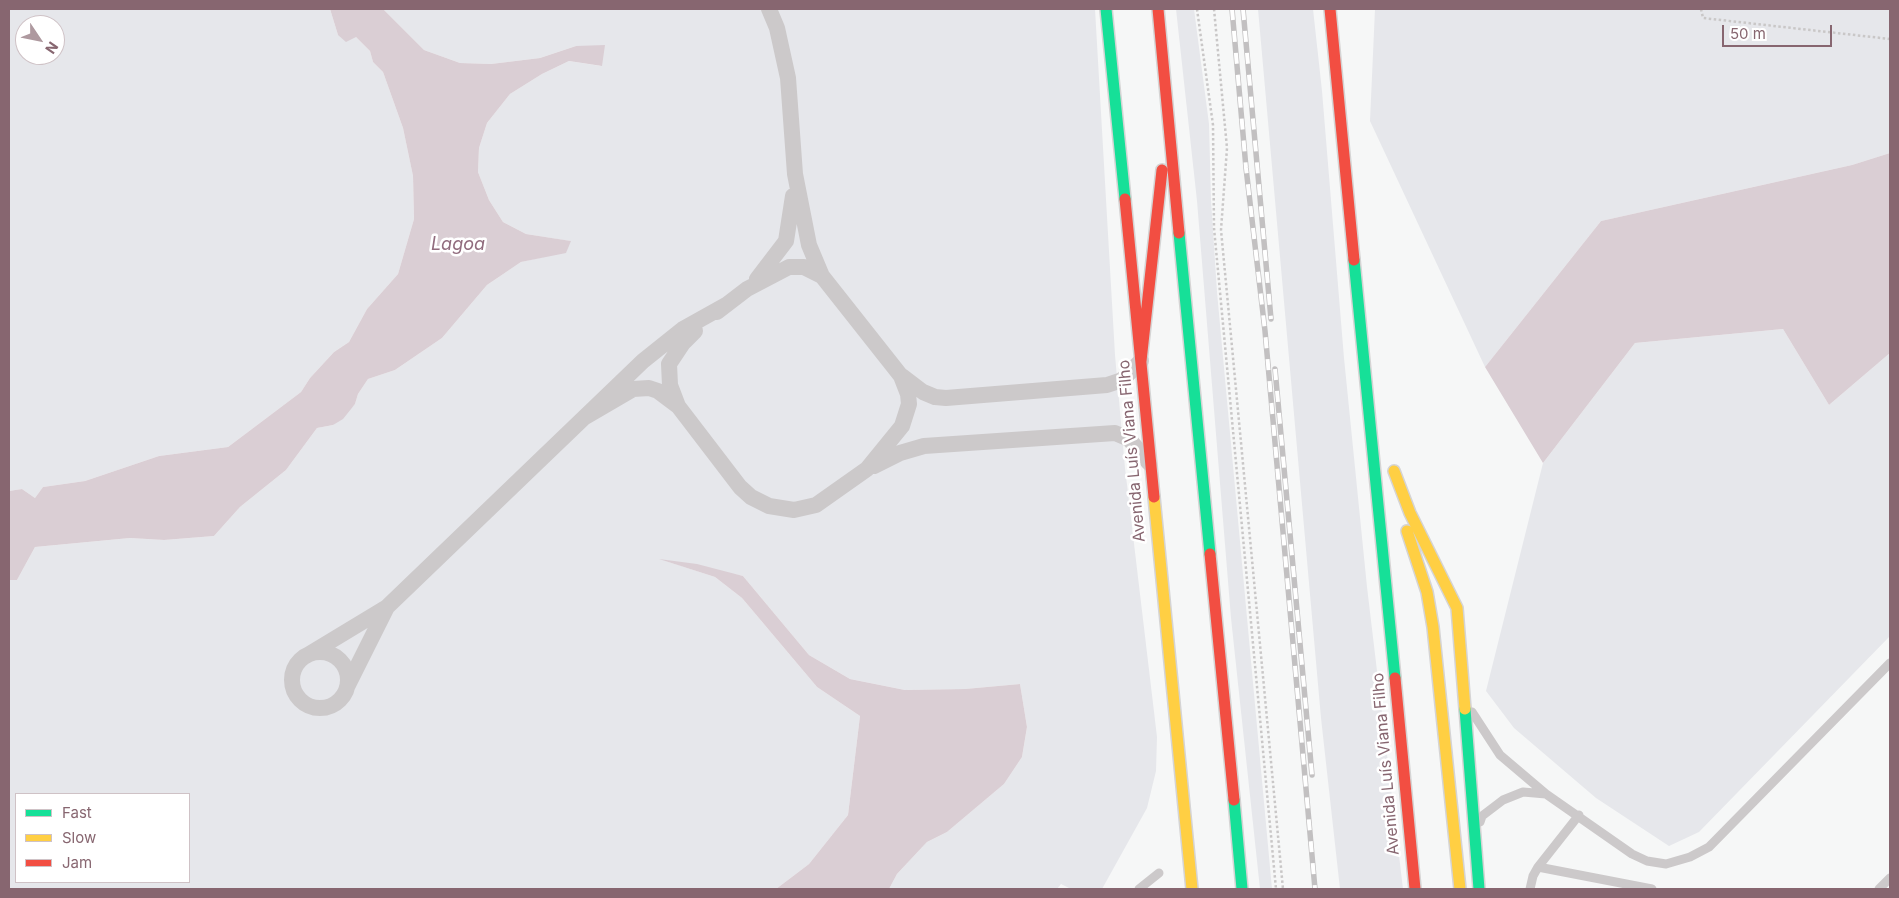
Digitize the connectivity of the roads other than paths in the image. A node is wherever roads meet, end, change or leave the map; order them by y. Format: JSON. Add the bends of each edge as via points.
{"nodes":[{"id":1,"x":769,"y":9,"type":"edge"},
{"id":2,"x":1106,"y":9,"type":"edge"},
{"id":3,"x":1158,"y":9,"type":"edge"},
{"id":4,"x":1330,"y":9,"type":"edge"},
{"id":5,"x":1168,"y":114,"type":"junction"},
{"id":6,"x":794,"y":174,"type":"junction"},
{"id":7,"x":1356,"y":268,"type":"junction"},
{"id":8,"x":822,"y":276,"type":"junction"},
{"id":9,"x":747,"y":289,"type":"junction"},
{"id":10,"x":726,"y":305,"type":"junction"},
{"id":11,"x":1140,"y":361,"type":"junction"},
{"id":12,"x":901,"y":376,"type":"junction"},
{"id":13,"x":1379,"y":394,"type":"dead end"},
{"id":14,"x":678,"y":406,"type":"junction"},
{"id":15,"x":584,"y":417,"type":"junction"},
{"id":16,"x":1150,"y":465,"type":"junction"},
{"id":17,"x":868,"y":469,"type":"junction"},
{"id":18,"x":387,"y":607,"type":"junction"},
{"id":19,"x":306,"y":656,"type":"junction"},
{"id":20,"x":1890,"y":663,"type":"edge"},
{"id":21,"x":347,"y":687,"type":"junction"},
{"id":22,"x":1462,"y":694,"type":"junction"},
{"id":23,"x":1546,"y":794,"type":"junction"},
{"id":24,"x":1579,"y":815,"type":"junction"},
{"id":25,"x":1475,"y":837,"type":"junction"},
{"id":26,"x":1538,"y":867,"type":"junction"},
{"id":27,"x":1159,"y":873,"type":"dead end"},
{"id":28,"x":1890,"y":878,"type":"edge"},
{"id":29,"x":1139,"y":889,"type":"edge"},
{"id":30,"x":1192,"y":889,"type":"edge"},
{"id":31,"x":1242,"y":889,"type":"edge"},
{"id":32,"x":1415,"y":889,"type":"edge"},
{"id":33,"x":1460,"y":889,"type":"edge"},
{"id":34,"x":1479,"y":889,"type":"edge"},
{"id":35,"x":1530,"y":889,"type":"edge"},
{"id":36,"x":1652,"y":889,"type":"edge"},
{"id":37,"x":1880,"y":889,"type":"edge"}],
"edges":[{"from":1,"to":6,"type":"street","via":[[777,28],[788,78]]},
{"from":2,"to":11,"type":"main road","name":"Avenida Luís Viana Filho"},
{"from":3,"to":5,"type":"main road"},
{"from":4,"to":7,"type":"main road","name":"Avenida Luís Viana Filho"},
{"from":5,"to":11,"type":"main road"},
{"from":5,"to":31,"type":"main road"},
{"from":6,"to":8,"type":"street","via":[[804,228]]},
{"from":6,"to":9,"type":"street","via":[[786,242]]},
{"from":7,"to":13,"type":"main road"},
{"from":7,"to":32,"type":"main road","name":"Avenida Luís Viana Filho"},
{"from":8,"to":9,"type":"street","via":[[804,267],[789,268]]},
{"from":8,"to":12,"type":"street"},
{"from":9,"to":10,"type":"street"},
{"from":10,"to":14,"type":"street","via":[[672,356],[668,373]]},
{"from":10,"to":15,"type":"street","via":[[683,329],[643,361]]},
{"from":11,"to":12,"type":"street","via":[[1122,380],[1107,385],[946,398],[923,392]]},
{"from":11,"to":16,"type":"main road","name":"Avenida Luís Viana Filho"},
{"from":12,"to":17,"type":"street","via":[[908,394],[907,414],[895,437]]},
{"from":14,"to":15,"type":"street","via":[[658,391],[640,388]]},
{"from":14,"to":17,"type":"street","via":[[740,487],[769,506],[794,510],[816,505]]},
{"from":15,"to":18,"type":"street"},
{"from":16,"to":17,"type":"street","via":[[1129,438],[1116,433],[924,446],[900,453]]},
{"from":16,"to":30,"type":"main road","name":"Avenida Luís Viana Filho"},
{"from":18,"to":19,"type":"street"},
{"from":18,"to":21,"type":"street"},
{"from":19,"to":21,"type":"street","via":[[324,652],[340,661],[345,668]]},
{"from":19,"to":21,"type":"street","via":[[294,669],[292,677],[296,694],[302,701],[319,708],[328,707],[343,696]]},
{"from":20,"to":24,"type":"lane","via":[[1708,847],[1690,857],[1666,864],[1648,861],[1617,844]]},
{"from":22,"to":23,"type":"lane","via":[[1500,755]]},
{"from":22,"to":25,"type":"main road"},
{"from":22,"to":33,"type":"main road","via":[[1459,623],[1454,601],[1410,513],[1393,466],[1400,509],[1427,592],[1433,626]]},
{"from":23,"to":24,"type":"lane"},
{"from":23,"to":25,"type":"lane","via":[[1524,792],[1492,806],[1482,816]]},
{"from":24,"to":26,"type":"lane"},
{"from":25,"to":34,"type":"main road"},
{"from":26,"to":35,"type":"lane"},
{"from":26,"to":36,"type":"lane"},
{"from":27,"to":29,"type":"lane"},
{"from":28,"to":37,"type":"lane"}]}
